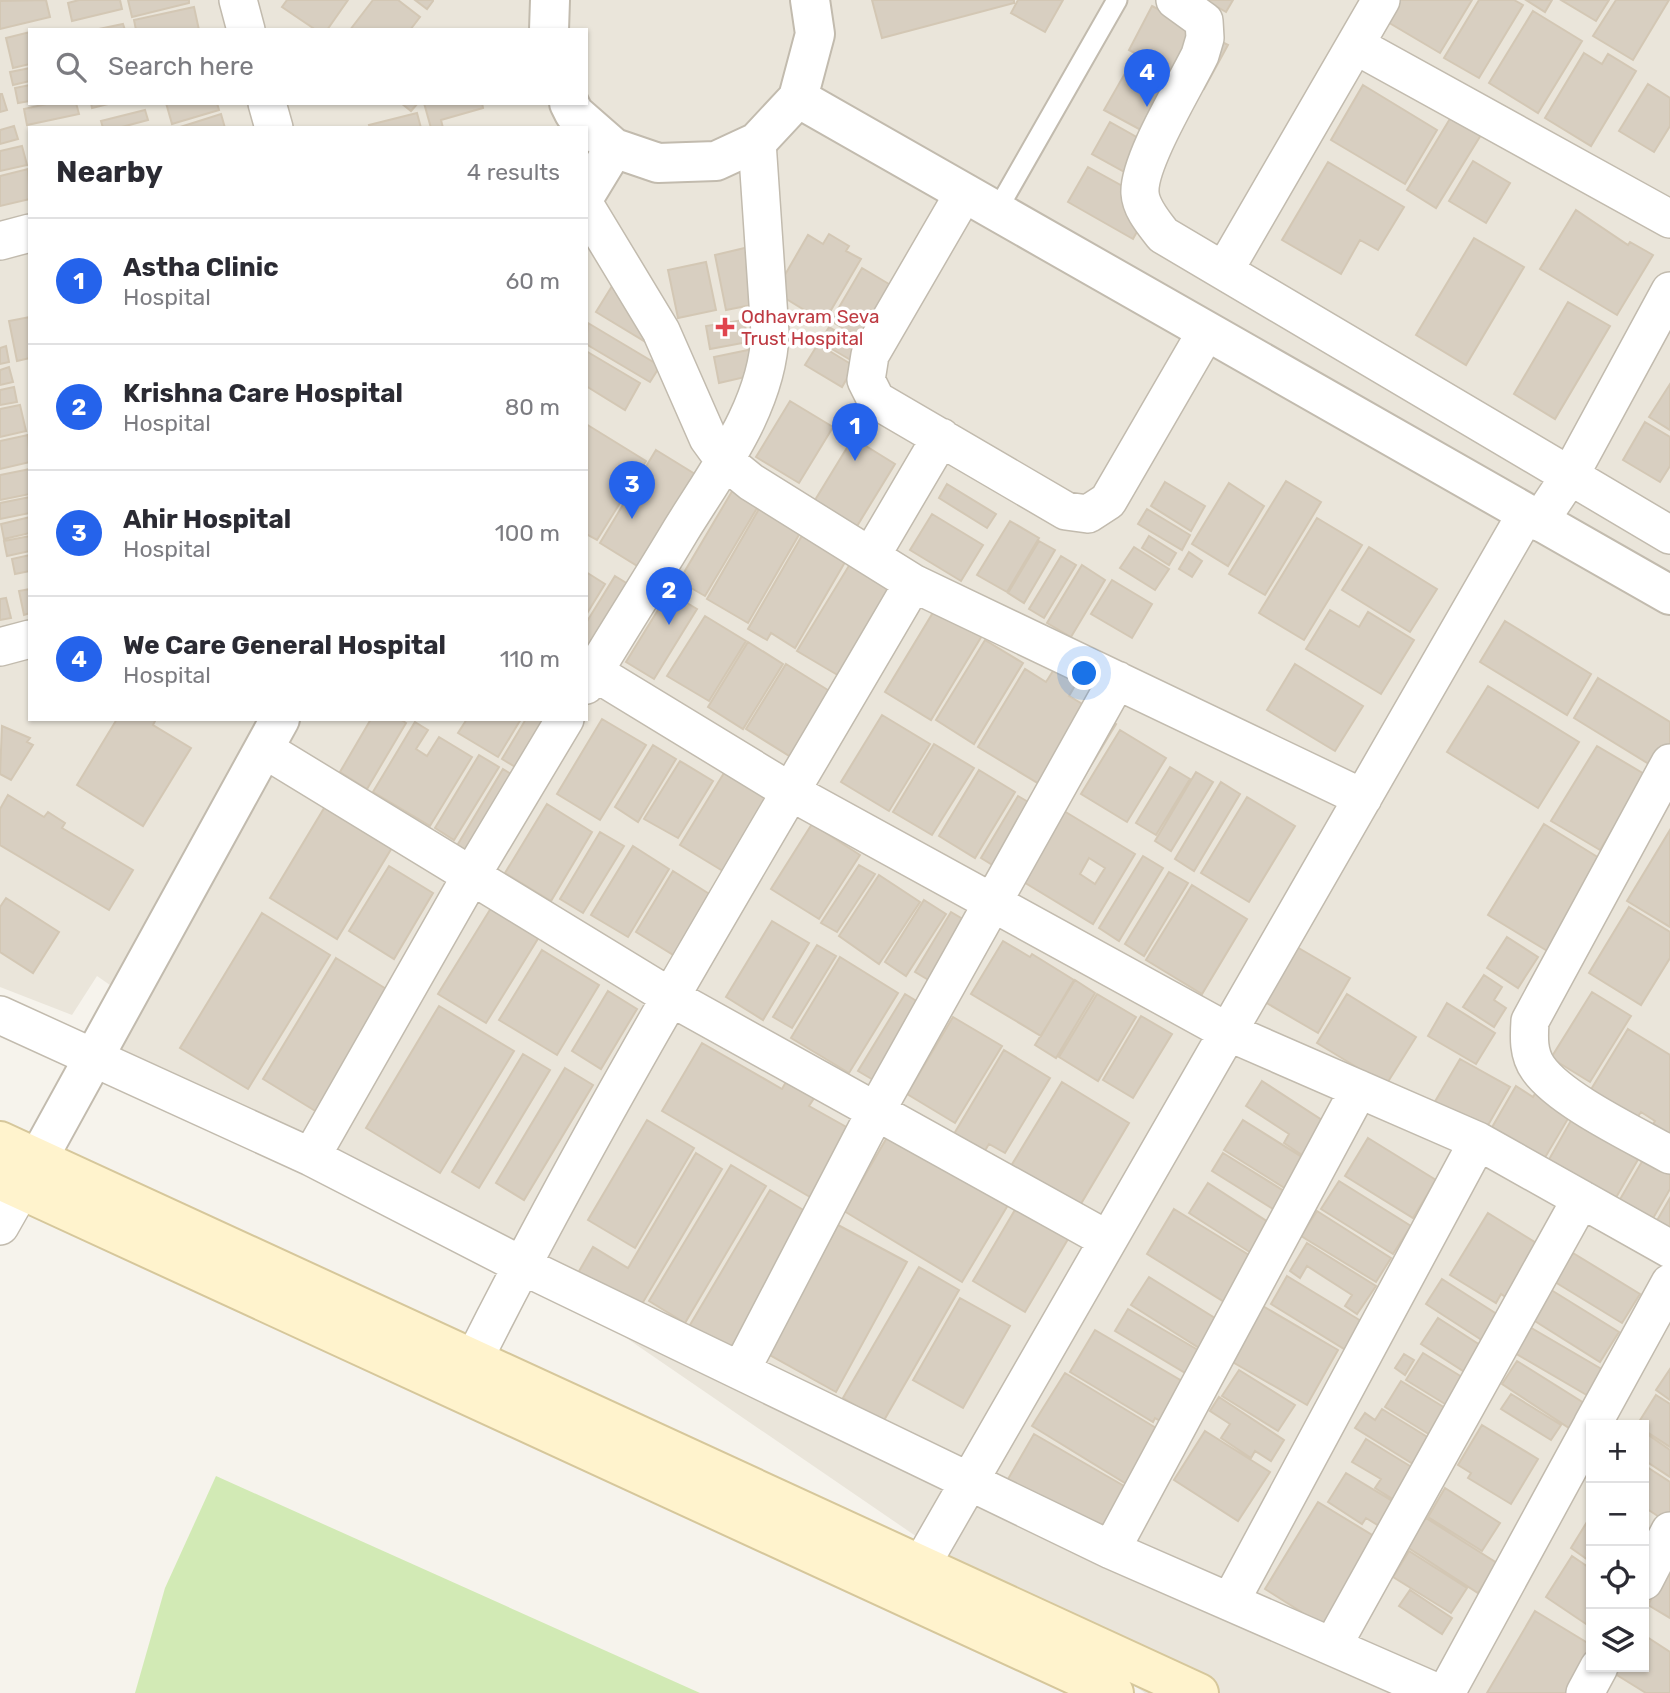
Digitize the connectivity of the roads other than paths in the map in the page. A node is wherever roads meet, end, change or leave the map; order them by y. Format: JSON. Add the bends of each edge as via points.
{"nodes":[{"id":1,"x":238,"y":0,"type":"edge"},
{"id":2,"x":550,"y":0,"type":"edge"},
{"id":3,"x":810,"y":0,"type":"edge"},
{"id":4,"x":1117,"y":0,"type":"edge"},
{"id":5,"x":1175,"y":0,"type":"edge"},
{"id":6,"x":1381,"y":0,"type":"edge"},
{"id":7,"x":245,"y":28,"type":"edge"},
{"id":8,"x":549,"y":28,"type":"edge"},
{"id":9,"x":1356,"y":45,"type":"junction"},
{"id":10,"x":797,"y":98,"type":"junction"},
{"id":11,"x":268,"y":105,"type":"edge"},
{"id":12,"x":570,"y":105,"type":"edge"},
{"id":13,"x":273,"y":126,"type":"edge"},
{"id":14,"x":757,"y":142,"type":"junction"},
{"id":15,"x":614,"y":148,"type":"junction"},
{"id":16,"x":588,"y":191,"type":"edge"},
{"id":17,"x":980,"y":202,"type":"junction"},
{"id":18,"x":588,"y":210,"type":"edge"},
{"id":19,"x":1670,"y":219,"type":"edge"},
{"id":20,"x":28,"y":234,"type":"edge"},
{"id":21,"x":0,"y":241,"type":"edge"},
{"id":22,"x":1224,"y":271,"type":"junction"},
{"id":23,"x":1670,"y":291,"type":"edge"},
{"id":24,"x":1206,"y":332,"type":"junction"},
{"id":25,"x":941,"y":437,"type":"junction"},
{"id":26,"x":724,"y":460,"type":"junction"},
{"id":27,"x":1569,"y":477,"type":"junction"},
{"id":28,"x":1533,"y":518,"type":"junction"},
{"id":29,"x":1670,"y":535,"type":"edge"},
{"id":30,"x":871,"y":556,"type":"junction"},
{"id":31,"x":913,"y":583,"type":"junction"},
{"id":32,"x":1670,"y":595,"type":"edge"},
{"id":33,"x":28,"y":640,"type":"edge"},
{"id":34,"x":0,"y":647,"type":"edge"},
{"id":35,"x":589,"y":675,"type":"edge"},
{"id":36,"x":1117,"y":680,"type":"junction"},
{"id":37,"x":564,"y":721,"type":"edge"},
{"id":38,"x":272,"y":734,"type":"edge"},
{"id":39,"x":1670,"y":763,"type":"edge"},
{"id":40,"x":791,"y":792,"type":"junction"},
{"id":41,"x":1363,"y":798,"type":"junction"},
{"id":42,"x":471,"y":876,"type":"junction"},
{"id":43,"x":992,"y":903,"type":"junction"},
{"id":44,"x":672,"y":998,"type":"junction"},
{"id":45,"x":0,"y":1015,"type":"edge"},
{"id":46,"x":1228,"y":1032,"type":"junction"},
{"id":47,"x":94,"y":1059,"type":"junction"},
{"id":48,"x":1359,"y":1089,"type":"junction"},
{"id":49,"x":876,"y":1111,"type":"junction"},
{"id":50,"x":0,"y":1141,"type":"edge"},
{"id":51,"x":1478,"y":1141,"type":"junction"},
{"id":52,"x":1670,"y":1155,"type":"edge"},
{"id":53,"x":311,"y":1157,"type":"junction"},
{"id":54,"x":20,"y":1176,"type":"edge"},
{"id":55,"x":1581,"y":1199,"type":"junction"},
{"id":56,"x":0,"y":1226,"type":"edge"},
{"id":57,"x":1108,"y":1240,"type":"junction"},
{"id":58,"x":1670,"y":1249,"type":"edge"},
{"id":59,"x":521,"y":1265,"type":"junction"},
{"id":60,"x":1670,"y":1283,"type":"edge"},
{"id":61,"x":474,"y":1359,"type":"junction"},
{"id":62,"x":741,"y":1370,"type":"junction"},
{"id":63,"x":1595,"y":1420,"type":"edge"},
{"id":64,"x":1586,"y":1437,"type":"edge"},
{"id":65,"x":968,"y":1483,"type":"junction"},
{"id":66,"x":1670,"y":1531,"type":"edge"},
{"id":67,"x":1111,"y":1550,"type":"junction"},
{"id":68,"x":1649,"y":1571,"type":"edge"},
{"id":69,"x":912,"y":1581,"type":"junction"},
{"id":70,"x":1230,"y":1602,"type":"junction"},
{"id":71,"x":1333,"y":1645,"type":"junction"},
{"id":72,"x":1596,"y":1672,"type":"edge"},
{"id":73,"x":1114,"y":1693,"type":"edge"},
{"id":74,"x":1199,"y":1693,"type":"edge"},
{"id":75,"x":1438,"y":1693,"type":"edge"},
{"id":76,"x":1446,"y":1693,"type":"edge"},
{"id":77,"x":1586,"y":1693,"type":"edge"}],
"edges":[{"from":1,"to":7,"type":"street"},
{"from":2,"to":8,"type":"street"},
{"from":3,"to":10,"type":"street","via":[[815,34]]},
{"from":4,"to":17,"type":"lane"},
{"from":5,"to":22,"type":"street","via":[[1204,21],[1205,38],[1142,172],[1140,194],[1146,213],[1163,235]]},
{"from":6,"to":9,"type":"street"},
{"from":9,"to":19,"type":"street"},
{"from":9,"to":22,"type":"street"},
{"from":10,"to":14,"type":"street"},
{"from":10,"to":17,"type":"street"},
{"from":11,"to":13,"type":"street"},
{"from":12,"to":15,"type":"street"},
{"from":14,"to":15,"type":"street","via":[[716,161],[658,163]]},
{"from":14,"to":26,"type":"street","via":[[769,360],[760,389]]},
{"from":15,"to":16,"type":"street"},
{"from":17,"to":24,"type":"street"},
{"from":17,"to":25,"type":"street","via":[[870,355],[866,380],[876,400]]},
{"from":18,"to":26,"type":"street","via":[[662,331],[708,438]]},
{"from":20,"to":21,"type":"street"},
{"from":22,"to":27,"type":"street"},
{"from":23,"to":27,"type":"street"},
{"from":24,"to":25,"type":"street","via":[[1108,501],[1088,514],[1066,511]]},
{"from":24,"to":28,"type":"street"},
{"from":25,"to":30,"type":"street"},
{"from":26,"to":30,"type":"street","via":[[751,482]]},
{"from":26,"to":35,"type":"street"},
{"from":27,"to":28,"type":"street"},
{"from":27,"to":29,"type":"street"},
{"from":28,"to":32,"type":"street"},
{"from":28,"to":41,"type":"street"},
{"from":30,"to":31,"type":"street"},
{"from":31,"to":36,"type":"street"},
{"from":31,"to":40,"type":"street"},
{"from":33,"to":34,"type":"street"},
{"from":35,"to":40,"type":"street"},
{"from":36,"to":41,"type":"street"},
{"from":36,"to":43,"type":"street"},
{"from":37,"to":42,"type":"street"},
{"from":38,"to":42,"type":"street"},
{"from":38,"to":47,"type":"street"},
{"from":39,"to":52,"type":"street","via":[[1530,1021],[1528,1042],[1537,1067],[1557,1089]]},
{"from":40,"to":43,"type":"street"},
{"from":40,"to":44,"type":"street"},
{"from":41,"to":46,"type":"street"},
{"from":42,"to":44,"type":"street"},
{"from":42,"to":53,"type":"street"},
{"from":43,"to":46,"type":"street"},
{"from":43,"to":49,"type":"street"},
{"from":44,"to":49,"type":"street"},
{"from":44,"to":59,"type":"street"},
{"from":45,"to":47,"type":"street"},
{"from":46,"to":48,"type":"street"},
{"from":46,"to":57,"type":"street"},
{"from":47,"to":53,"type":"street"},
{"from":47,"to":54,"type":"street"},
{"from":48,"to":51,"type":"street"},
{"from":48,"to":67,"type":"street"},
{"from":49,"to":57,"type":"street"},
{"from":49,"to":62,"type":"street"},
{"from":50,"to":54,"type":"main road"},
{"from":51,"to":55,"type":"street"},
{"from":51,"to":70,"type":"street"},
{"from":53,"to":59,"type":"street"},
{"from":54,"to":56,"type":"street"},
{"from":54,"to":61,"type":"main road"},
{"from":54,"to":69,"type":"main road"},
{"from":55,"to":58,"type":"street"},
{"from":55,"to":71,"type":"street"},
{"from":57,"to":65,"type":"street"},
{"from":59,"to":61,"type":"street"},
{"from":59,"to":62,"type":"street"},
{"from":60,"to":63,"type":"street"},
{"from":61,"to":69,"type":"main road"},
{"from":62,"to":65,"type":"street"},
{"from":64,"to":76,"type":"street"},
{"from":65,"to":67,"type":"street"},
{"from":65,"to":69,"type":"street"},
{"from":66,"to":68,"type":"street"},
{"from":67,"to":70,"type":"street"},
{"from":69,"to":73,"type":"main road"},
{"from":69,"to":74,"type":"main road"},
{"from":70,"to":71,"type":"street"},
{"from":71,"to":75,"type":"street"},
{"from":72,"to":77,"type":"street"}]}
